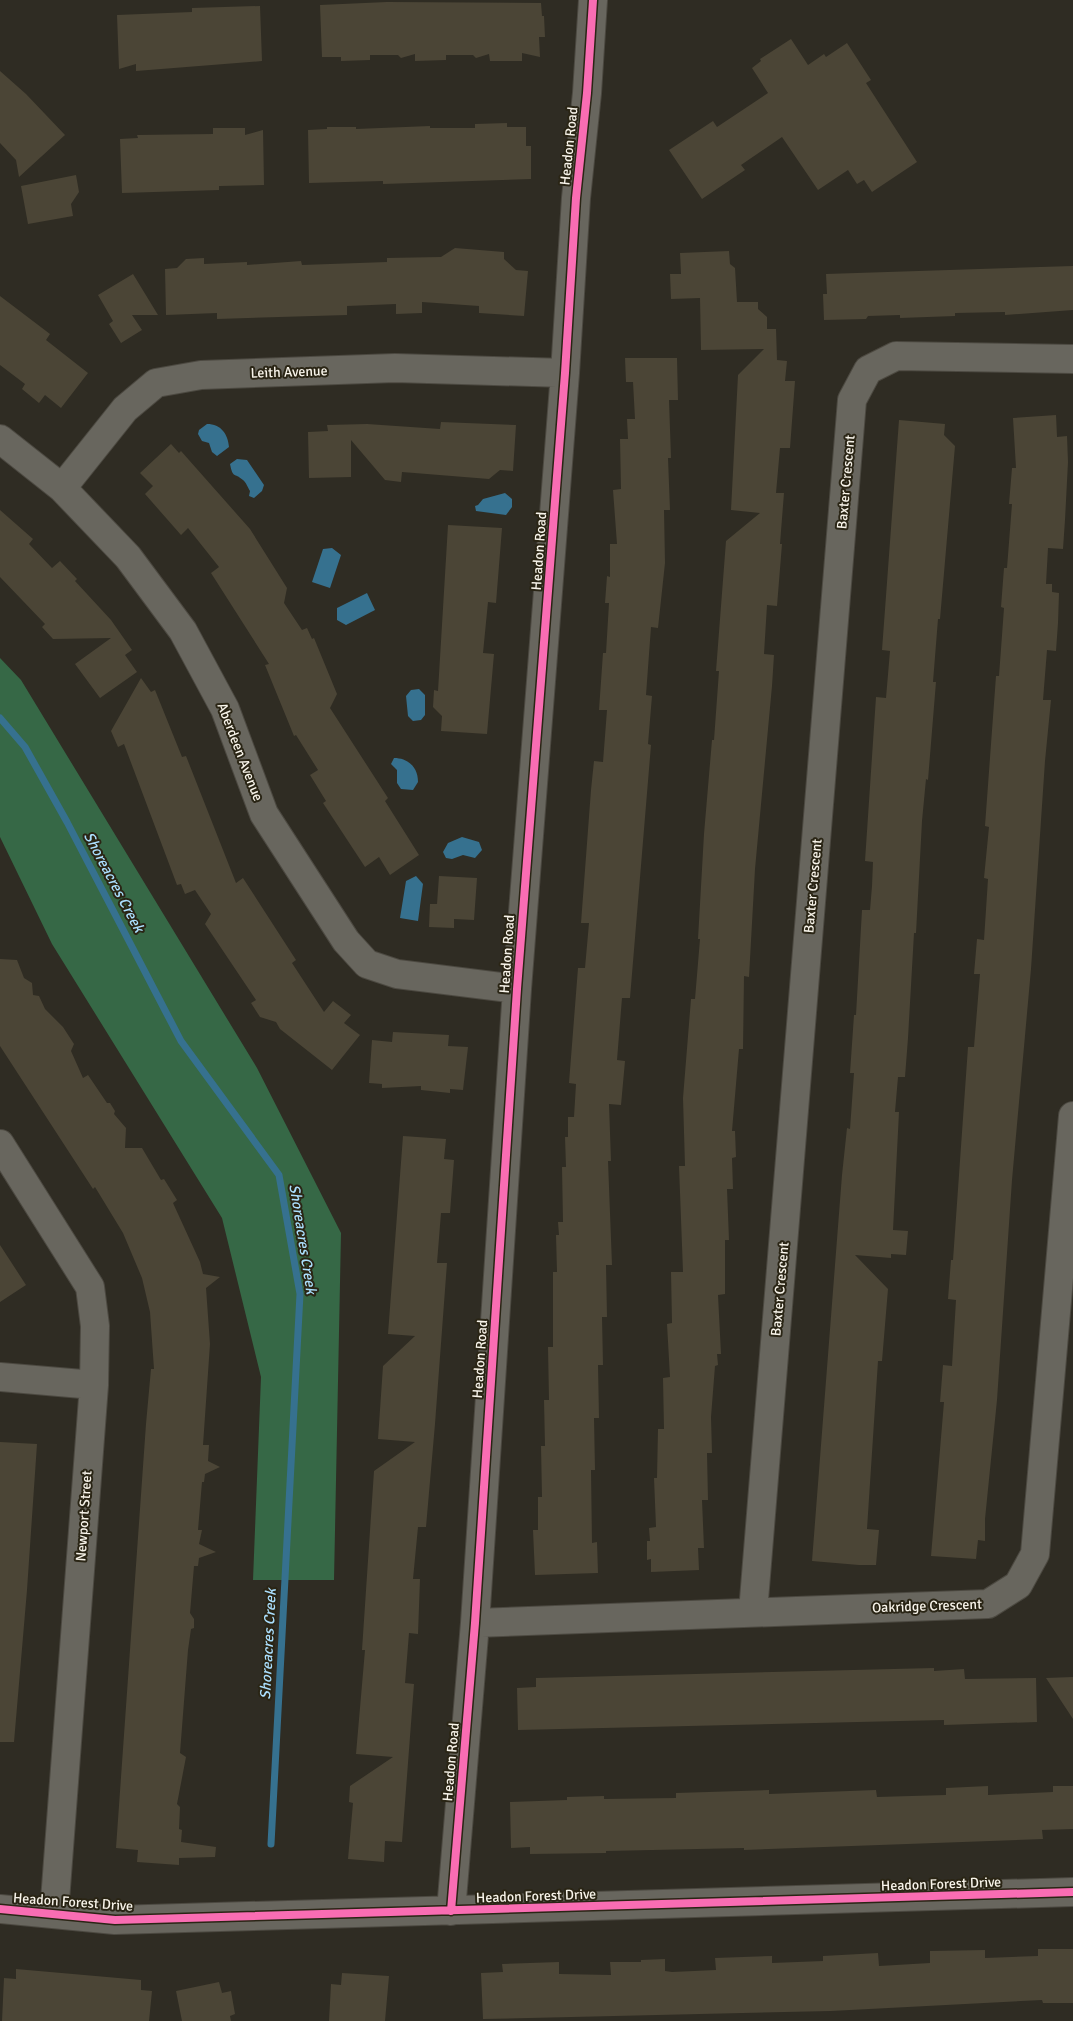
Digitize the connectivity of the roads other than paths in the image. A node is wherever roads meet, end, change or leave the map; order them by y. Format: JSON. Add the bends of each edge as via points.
{"nodes":[{"id":1,"x":593,"y":0,"type":"edge"},
{"id":2,"x":1073,"y":359,"type":"edge"},
{"id":3,"x":565,"y":373,"type":"junction"},
{"id":4,"x":0,"y":440,"type":"edge"},
{"id":5,"x":62,"y":488,"type":"junction"},
{"id":6,"x":517,"y":989,"type":"junction"},
{"id":7,"x":1073,"y":1116,"type":"edge"},
{"id":8,"x":0,"y":1144,"type":"edge"},
{"id":9,"x":0,"y":1376,"type":"edge"},
{"id":10,"x":94,"y":1385,"type":"junction"},
{"id":11,"x":753,"y":1612,"type":"junction"},
{"id":12,"x":475,"y":1623,"type":"junction"},
{"id":13,"x":1073,"y":1892,"type":"edge"},
{"id":14,"x":0,"y":1910,"type":"edge"},
{"id":15,"x":451,"y":1911,"type":"junction"},
{"id":16,"x":54,"y":1914,"type":"junction"}],
"edges":[{"from":1,"to":3,"type":"street","name":"Headon Road"},
{"from":2,"to":11,"type":"street","name":"Baxter Crescent","via":[[896,356],[868,370],[852,400]]},
{"from":3,"to":5,"type":"street","name":"Leith Avenue","via":[[395,368],[201,375],[156,383],[125,408]]},
{"from":3,"to":6,"type":"street","name":"Headon Road"},
{"from":4,"to":5,"type":"street","name":"Aberdeen Avenue"},
{"from":5,"to":6,"type":"street","name":"Aberdeen Avenue","via":[[128,557],[183,631],[225,709],[264,814],[346,941],[367,964],[396,974]]},
{"from":6,"to":12,"type":"street","name":"Headon Road"},
{"from":7,"to":11,"type":"street","name":"Oakridge Crescent","via":[[1035,1554],[1018,1585],[988,1604]]},
{"from":8,"to":10,"type":"street","name":"Newport Street","via":[[90,1287],[95,1326]]},
{"from":9,"to":10,"type":"street"},
{"from":10,"to":16,"type":"street","name":"Newport Street"},
{"from":11,"to":12,"type":"street","name":"Oakridge Crescent"},
{"from":12,"to":15,"type":"street","name":"Headon Road"},
{"from":13,"to":15,"type":"street","name":"Headon Forest Drive"},
{"from":14,"to":16,"type":"street","name":"Headon Forest Drive"},
{"from":15,"to":16,"type":"street","name":"Headon Forest Drive","via":[[115,1920]]}]}
